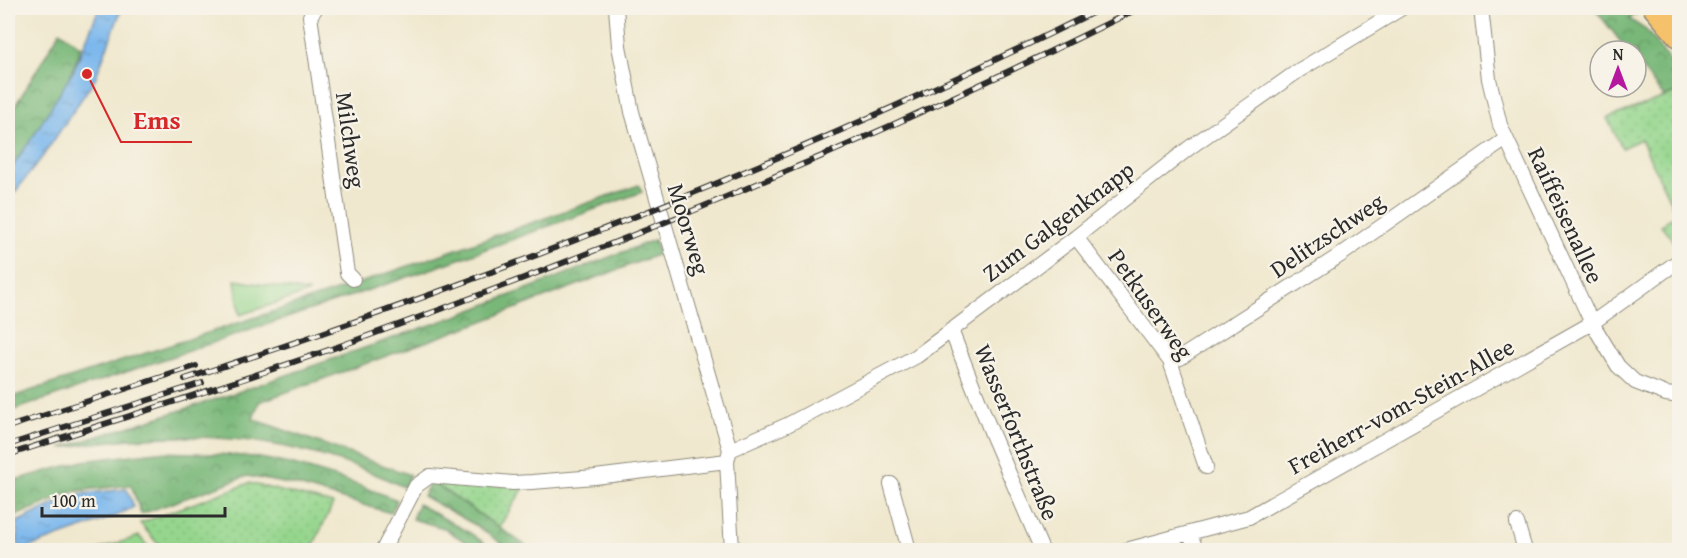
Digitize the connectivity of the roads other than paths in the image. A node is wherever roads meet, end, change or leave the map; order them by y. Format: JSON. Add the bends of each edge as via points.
{"nodes":[{"id":1,"x":316,"y":8,"type":"edge"},
{"id":2,"x":616,"y":8,"type":"edge"},
{"id":3,"x":1402,"y":8,"type":"edge"},
{"id":4,"x":1480,"y":8,"type":"edge"},
{"id":5,"x":1656,"y":8,"type":"edge"},
{"id":6,"x":1680,"y":36,"type":"edge"},
{"id":7,"x":1506,"y":139,"type":"junction"},
{"id":8,"x":1076,"y":237,"type":"junction"},
{"id":9,"x":1680,"y":260,"type":"edge"},
{"id":10,"x":353,"y":279,"type":"dead end"},
{"id":11,"x":1592,"y":322,"type":"junction"},
{"id":12,"x":951,"y":330,"type":"junction"},
{"id":13,"x":1170,"y":361,"type":"junction"},
{"id":14,"x":1680,"y":396,"type":"edge"},
{"id":15,"x":728,"y":456,"type":"junction"},
{"id":16,"x":1206,"y":467,"type":"dead end"},
{"id":17,"x":891,"y":483,"type":"dead end"},
{"id":18,"x":1517,"y":523,"type":"dead end"},
{"id":19,"x":1190,"y":534,"type":"junction"},
{"id":20,"x":383,"y":550,"type":"edge"},
{"id":21,"x":732,"y":550,"type":"edge"},
{"id":22,"x":909,"y":550,"type":"edge"},
{"id":23,"x":1042,"y":550,"type":"edge"},
{"id":24,"x":1126,"y":550,"type":"edge"},
{"id":25,"x":1196,"y":550,"type":"edge"},
{"id":26,"x":1525,"y":550,"type":"edge"}],
"edges":[{"from":1,"to":10,"type":"street","name":"Milchweg","via":[[310,16],[347,273]]},
{"from":2,"to":15,"type":"street","name":"Moorweg","via":[[632,112]]},
{"from":3,"to":8,"type":"street","name":"Zum Galgenknapp","via":[[1298,70],[1189,148]]},
{"from":4,"to":7,"type":"street","name":"Raiffeisenallee","via":[[1489,79]]},
{"from":5,"to":6,"type":"highway"},
{"from":7,"to":11,"type":"street","name":"Raiffeisenallee"},
{"from":7,"to":13,"type":"street","name":"Delitzschweg","via":[[1342,254]]},
{"from":8,"to":12,"type":"street","name":"Zum Galgenknapp"},
{"from":8,"to":13,"type":"street","name":"Petkuserweg"},
{"from":9,"to":11,"type":"street","name":"Freiherr-vom-Stein-Allee"},
{"from":11,"to":14,"type":"street","name":"Raiffeisenallee","via":[[1618,366],[1635,382]]},
{"from":11,"to":19,"type":"street","name":"Freiherr-vom-Stein-Allee","via":[[1249,517]]},
{"from":12,"to":15,"type":"street","name":"Zum Galgenknapp","via":[[917,356]]},
{"from":12,"to":23,"type":"street","name":"Wasserforthstraße"},
{"from":13,"to":16,"type":"street","name":"Petkuserweg"},
{"from":15,"to":20,"type":"street","via":[[595,477],[532,482],[430,476],[416,486]]},
{"from":15,"to":21,"type":"street","name":"Moorweg"},
{"from":17,"to":22,"type":"street"},
{"from":18,"to":26,"type":"street"},
{"from":19,"to":24,"type":"street","name":"Freiherr-vom-Stein-Allee"},
{"from":19,"to":25,"type":"street"}]}
